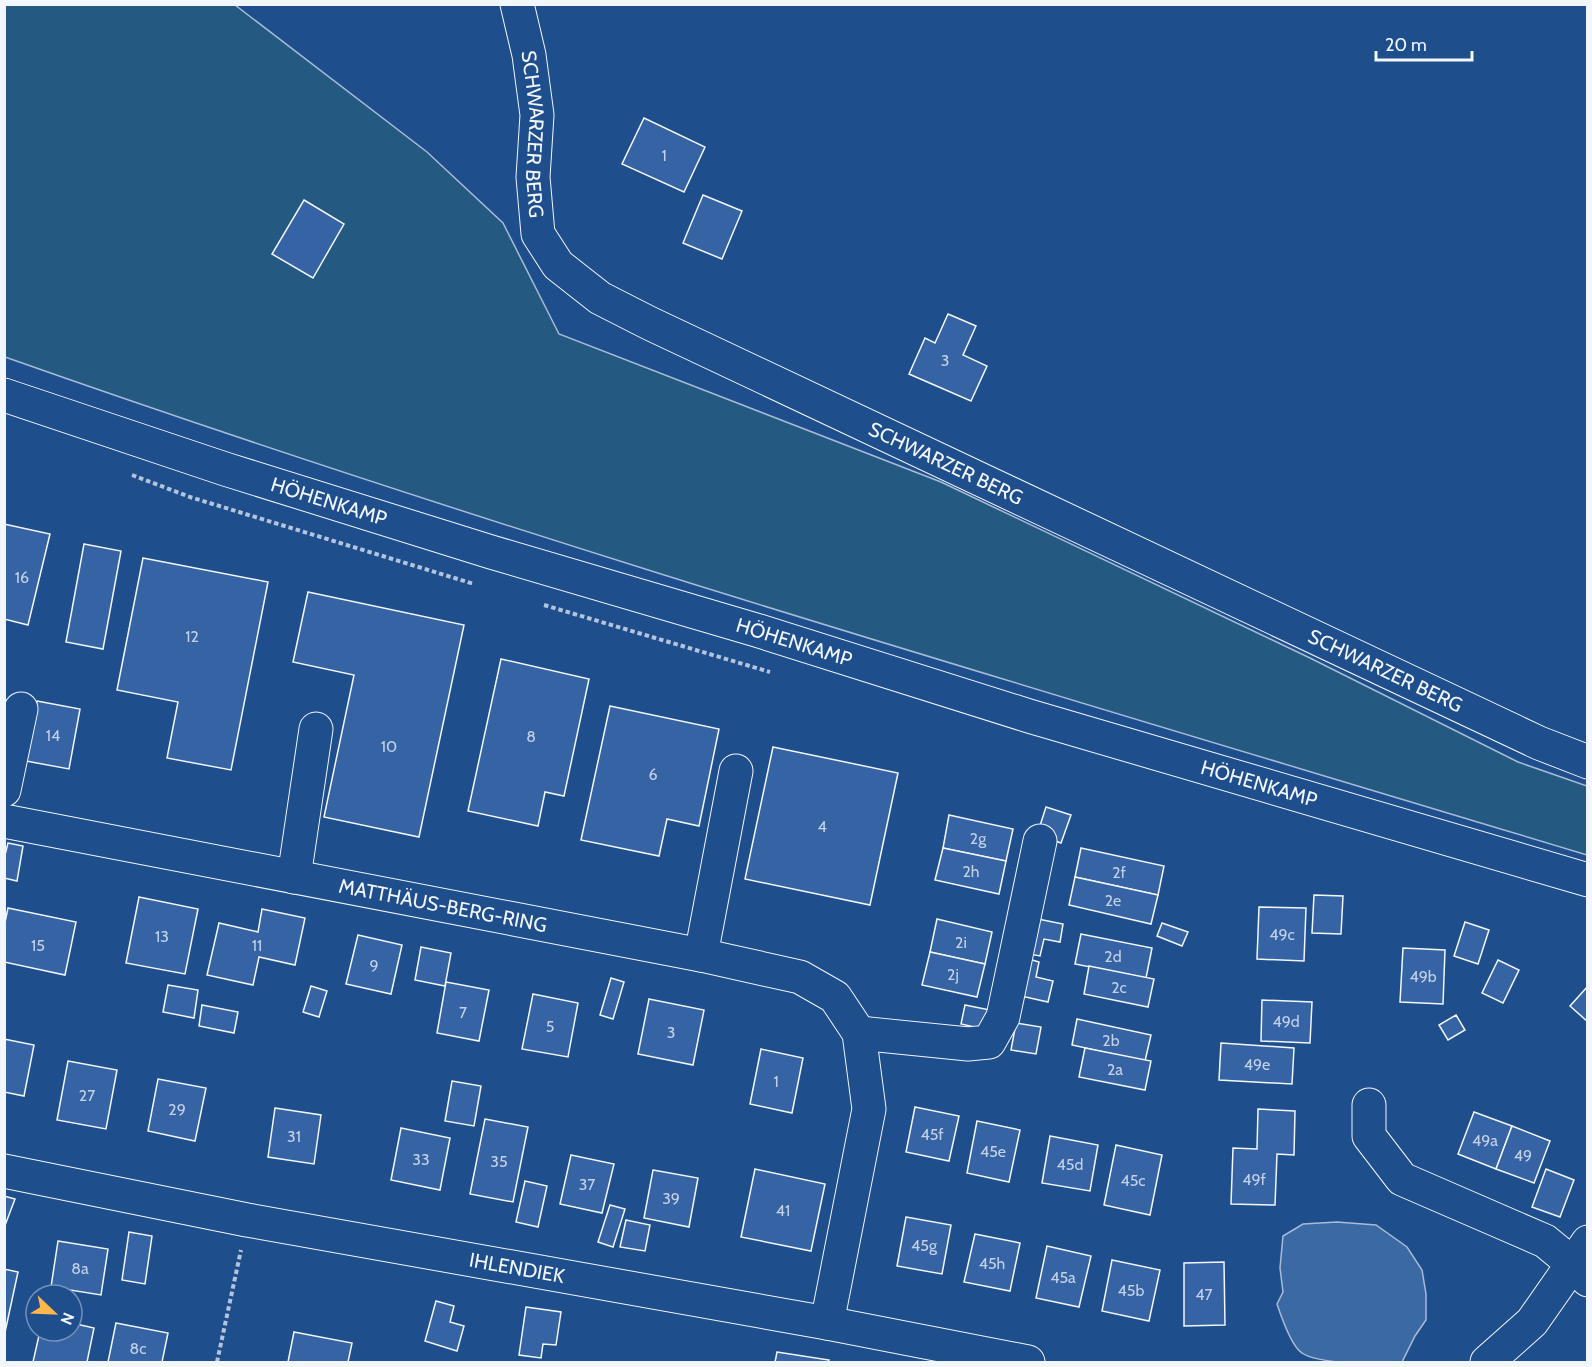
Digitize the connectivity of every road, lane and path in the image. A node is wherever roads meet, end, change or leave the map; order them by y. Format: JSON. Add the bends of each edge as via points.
{"nodes":[{"id":1,"x":517,"y":4,"type":"edge"},
{"id":2,"x":4,"y":395,"type":"edge"},
{"id":3,"x":21,"y":710,"type":"dead end"},
{"id":4,"x":316,"y":729,"type":"dead end"},
{"id":5,"x":1587,"y":762,"type":"edge"},
{"id":6,"x":736,"y":771,"type":"dead end"},
{"id":7,"x":4,"y":790,"type":"edge"},
{"id":8,"x":4,"y":821,"type":"edge"},
{"id":9,"x":1040,"y":841,"type":"dead end"},
{"id":10,"x":294,"y":877,"type":"junction"},
{"id":11,"x":1587,"y":880,"type":"edge"},
{"id":12,"x":701,"y":955,"type":"junction"},
{"id":13,"x":859,"y":1033,"type":"junction"},
{"id":14,"x":1369,"y":1105,"type":"dead end"},
{"id":15,"x":4,"y":1171,"type":"edge"},
{"id":16,"x":247,"y":1220,"type":"junction"},
{"id":17,"x":1583,"y":1262,"type":"edge"},
{"id":18,"x":827,"y":1323,"type":"junction"},
{"id":19,"x":217,"y":1362,"type":"edge"},
{"id":20,"x":1028,"y":1362,"type":"edge"},
{"id":21,"x":1487,"y":1362,"type":"edge"}],
"edges":[{"from":1,"to":5,"type":"street","name":"SCHWARZER BERG","via":[[537,115],[533,177],[538,234],[558,265],[600,298],[1539,743]]},
{"from":2,"to":11,"type":"street","name":"HÖHENKAMP","via":[[491,552]]},
{"from":3,"to":7,"type":"street"},
{"from":4,"to":10,"type":"street"},
{"from":6,"to":12,"type":"street"},
{"from":8,"to":10,"type":"street","name":"MATTHÄUS-BERG-RING"},
{"from":9,"to":13,"type":"street","via":[[1003,1017],[989,1042],[968,1044]]},
{"from":10,"to":12,"type":"street","name":"MATTHÄUS-BERG-RING"},
{"from":12,"to":13,"type":"street","name":"MATTHÄUS-BERG-RING","via":[[800,977],[835,997]]},
{"from":13,"to":18,"type":"street","name":"MATTHÄUS-BERG-RING","via":[[869,1109]]},
{"from":14,"to":17,"type":"street","via":[[1369,1136],[1401,1179],[1545,1241]]},
{"from":15,"to":16,"type":"street","name":"IHLENDIEK"},
{"from":16,"to":18,"type":"street","name":"IHLENDIEK"},
{"from":16,"to":19,"type":"path"},
{"from":17,"to":21,"type":"street","via":[[1532,1322]]},
{"from":18,"to":20,"type":"street","name":"IHLENDIEK"}]}
